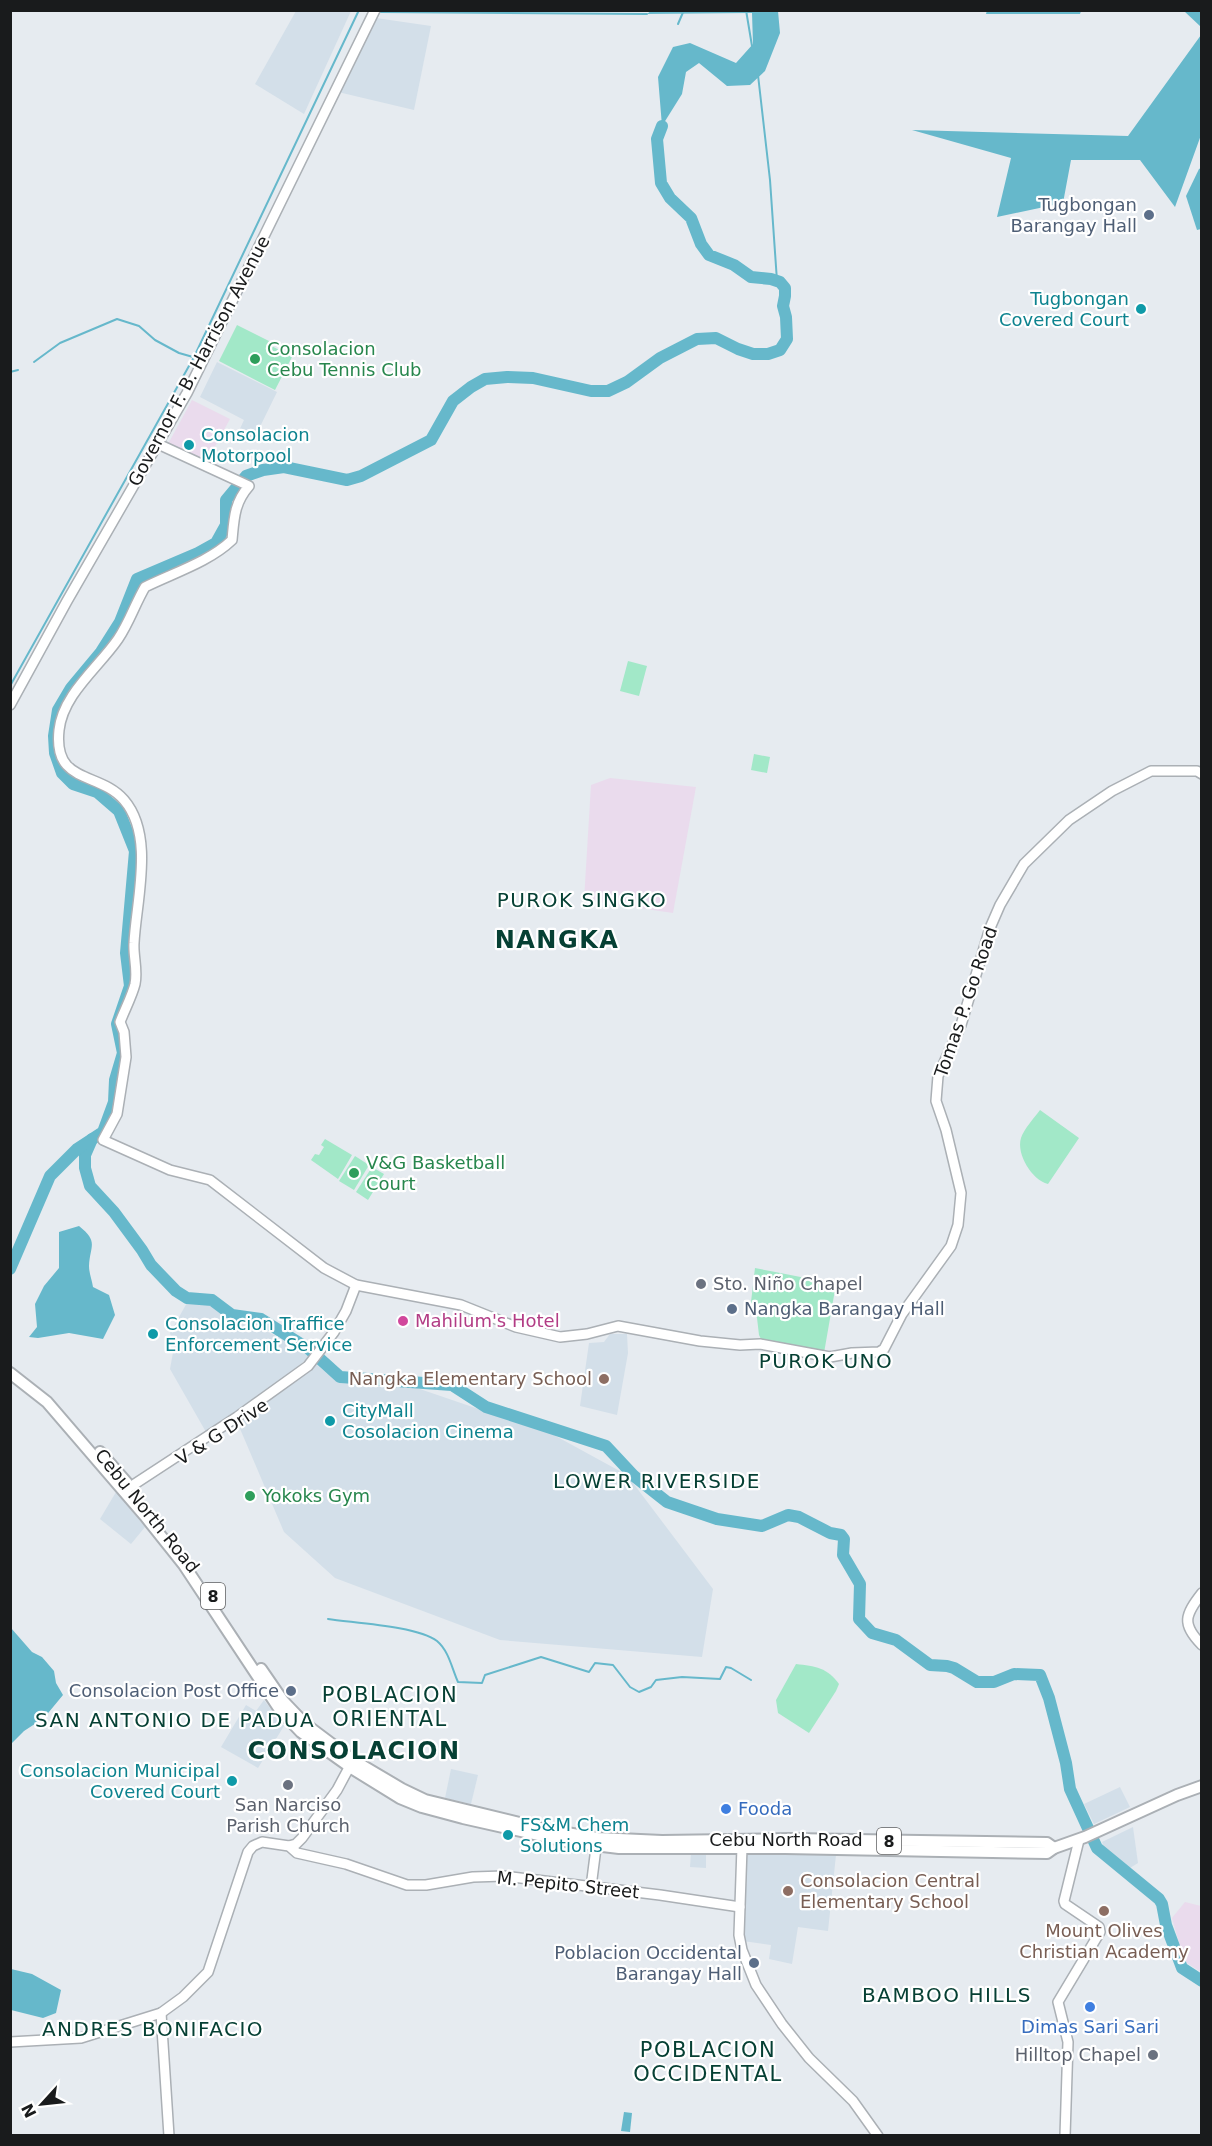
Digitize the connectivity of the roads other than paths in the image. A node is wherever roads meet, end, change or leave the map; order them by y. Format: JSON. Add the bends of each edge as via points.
{"nodes":[{"id":1,"x":375,"y":10,"type":"edge"},
{"id":2,"x":158,"y":444,"type":"junction"},
{"id":3,"x":10,"y":705,"type":"edge"},
{"id":4,"x":1202,"y":774,"type":"edge"},
{"id":5,"x":357,"y":1285,"type":"junction"},
{"id":6,"x":10,"y":1366,"type":"edge"},
{"id":7,"x":10,"y":1373,"type":"edge"},
{"id":8,"x":129,"y":1491,"type":"junction"},
{"id":9,"x":1202,"y":1593,"type":"edge"},
{"id":10,"x":1202,"y":1645,"type":"edge"},
{"id":11,"x":351,"y":1763,"type":"junction"},
{"id":12,"x":1202,"y":1786,"type":"edge"},
{"id":13,"x":1086,"y":1837,"type":"junction"},
{"id":14,"x":597,"y":1842,"type":"junction"},
{"id":15,"x":289,"y":1846,"type":"junction"},
{"id":16,"x":742,"y":1847,"type":"junction"},
{"id":17,"x":1054,"y":1848,"type":"junction"},
{"id":18,"x":591,"y":1887,"type":"junction"},
{"id":19,"x":740,"y":1907,"type":"junction"},
{"id":20,"x":161,"y":2013,"type":"junction"},
{"id":21,"x":10,"y":2042,"type":"edge"},
{"id":22,"x":169,"y":2136,"type":"edge"},
{"id":23,"x":878,"y":2136,"type":"edge"},
{"id":24,"x":1065,"y":2136,"type":"edge"}],
"edges":[{"from":1,"to":2,"type":"street","name":"Governor F. B. Harrison Avenue"},
{"from":2,"to":3,"type":"street","name":"Governor F. B. Harrison Avenue"},
{"from":2,"to":5,"type":"street","name":"Tomas P. Go Road","via":[[243,484],[234,513],[232,540],[201,561],[145,587],[130,621],[71,699],[60,725],[62,760],[78,775],[124,800],[136,824],[142,854],[134,941],[135,983],[120,1022],[126,1057],[117,1114],[104,1140],[170,1170],[210,1180],[324,1268]]},
{"from":4,"to":5,"type":"street","name":"Tomas P. Go Road","via":[[1151,771],[1112,791],[1069,820],[1024,864],[1000,905],[961,1025],[938,1076],[936,1101],[961,1193],[958,1225],[951,1246],[902,1314],[884,1349],[830,1357],[618,1326],[560,1337],[516,1327],[461,1305]]},
{"from":5,"to":8,"type":"street","name":"V & G Drive","via":[[342,1318],[301,1378]]},
{"from":6,"to":8,"type":"main road","name":"Cebu North Road","number":"8","via":[[54,1400]]},
{"from":7,"to":8,"type":"main road","name":"Cebu North Road","number":"8","via":[[47,1402]]},
{"from":8,"to":11,"type":"main road","name":"Cebu North Road","number":"8","via":[[190,1562],[283,1701]]},
{"from":9,"to":10,"type":"street","via":[[1188,1611],[1186,1621]]},
{"from":11,"to":14,"type":"main road","name":"Cebu North Road","number":"8","via":[[464,1815]]},
{"from":11,"to":15,"type":"street","via":[[337,1790],[302,1838]]},
{"from":12,"to":13,"type":"main road","number":"8"},
{"from":13,"to":17,"type":"main road","number":"8"},
{"from":13,"to":24,"type":"street","via":[[1064,1901],[1099,1927],[1100,1932],[1058,2002],[1068,2042]]},
{"from":14,"to":16,"type":"main road","name":"Cebu North Road","number":"8","via":[[649,1849]]},
{"from":14,"to":17,"type":"main road","name":"Cebu North Road","number":"8","via":[[790,1839],[1047,1843]]},
{"from":14,"to":18,"type":"street"},
{"from":15,"to":18,"type":"street","name":"M. Pepito Street","via":[[297,1853],[346,1864],[407,1886],[504,1876]]},
{"from":15,"to":20,"type":"street","name":"M. Pepito Street","via":[[262,1842],[248,1852],[208,1972]]},
{"from":16,"to":17,"type":"main road","name":"Cebu North Road","number":"8","via":[[1047,1853]]},
{"from":16,"to":19,"type":"street"},
{"from":18,"to":19,"type":"street","name":"M. Pepito Street"},
{"from":19,"to":23,"type":"street","via":[[742,1950],[756,1985],[809,2058],[854,2101]]},
{"from":20,"to":21,"type":"street","name":"M. Pepito Street","via":[[81,2038]]},
{"from":20,"to":22,"type":"street"}]}
